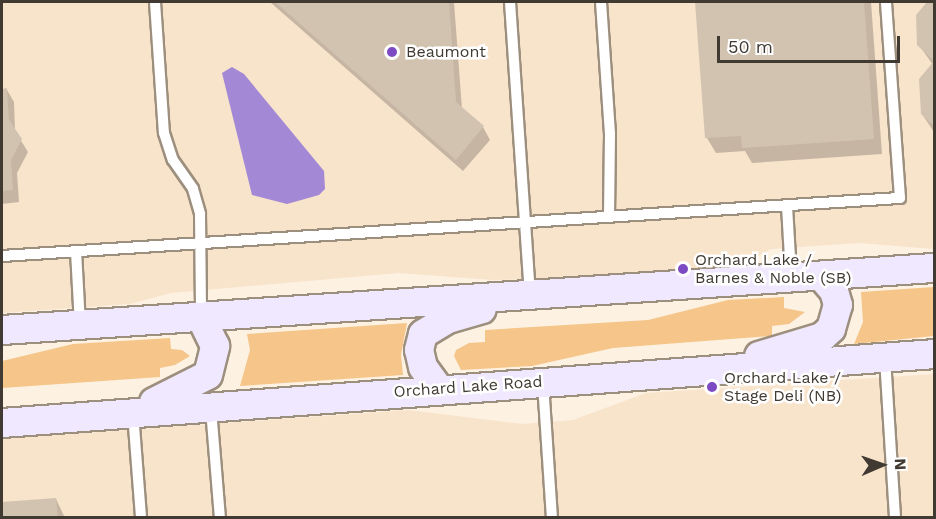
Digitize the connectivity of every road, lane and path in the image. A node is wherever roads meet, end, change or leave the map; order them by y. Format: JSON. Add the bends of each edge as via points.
{"nodes":[{"id":1,"x":155,"y":2,"type":"edge"},
{"id":2,"x":510,"y":2,"type":"edge"},
{"id":3,"x":601,"y":2,"type":"edge"},
{"id":4,"x":886,"y":2,"type":"edge"},
{"id":5,"x":787,"y":206,"type":"junction"},
{"id":6,"x":609,"y":216,"type":"junction"},
{"id":7,"x":525,"y":221,"type":"junction"},
{"id":8,"x":202,"y":241,"type":"junction"},
{"id":9,"x":76,"y":252,"type":"junction"},
{"id":10,"x":2,"y":256,"type":"edge"},
{"id":11,"x":934,"y":268,"type":"edge"},
{"id":12,"x":821,"y":276,"type":"junction"},
{"id":13,"x":791,"y":278,"type":"junction"},
{"id":14,"x":530,"y":295,"type":"junction"},
{"id":15,"x":201,"y":317,"type":"junction"},
{"id":16,"x":80,"y":325,"type":"junction"},
{"id":17,"x":2,"y":330,"type":"edge"},
{"id":18,"x":934,"y":354,"type":"edge"},
{"id":19,"x":885,"y":358,"type":"junction"},
{"id":20,"x":714,"y":370,"type":"junction"},
{"id":21,"x":543,"y":382,"type":"junction"},
{"id":22,"x":439,"y":389,"type":"junction"},
{"id":23,"x":210,"y":405,"type":"junction"},
{"id":24,"x":133,"y":412,"type":"junction"},
{"id":25,"x":2,"y":423,"type":"edge"},
{"id":26,"x":141,"y":518,"type":"edge"},
{"id":27,"x":220,"y":518,"type":"edge"},
{"id":28,"x":552,"y":518,"type":"edge"},
{"id":29,"x":895,"y":518,"type":"edge"}],
"edges":[{"from":1,"to":8,"type":"lane","via":[[164,133],[173,160],[192,189],[200,214]]},
{"from":2,"to":7,"type":"lane"},
{"from":3,"to":6,"type":"lane","via":[[610,134]]},
{"from":4,"to":5,"type":"lane","via":[[900,198]]},
{"from":5,"to":6,"type":"lane"},
{"from":5,"to":13,"type":"lane"},
{"from":6,"to":7,"type":"lane"},
{"from":7,"to":8,"type":"lane"},
{"from":7,"to":14,"type":"lane"},
{"from":8,"to":9,"type":"lane"},
{"from":8,"to":15,"type":"lane"},
{"from":9,"to":10,"type":"lane"},
{"from":9,"to":16,"type":"lane"},
{"from":11,"to":12,"type":"main road"},
{"from":12,"to":13,"type":"main road"},
{"from":12,"to":20,"type":"main road","via":[[834,291],[838,305],[837,318],[822,338]]},
{"from":13,"to":14,"type":"main road"},
{"from":14,"to":15,"type":"main road"},
{"from":14,"to":22,"type":"main road","via":[[448,319],[423,334],[419,350],[423,367]]},
{"from":15,"to":16,"type":"main road"},
{"from":15,"to":24,"type":"main road","via":[[215,346],[208,375]]},
{"from":16,"to":17,"type":"main road"},
{"from":18,"to":19,"type":"main road","name":"Orchard Lake Road"},
{"from":19,"to":20,"type":"main road","name":"Orchard Lake Road"},
{"from":19,"to":29,"type":"lane"},
{"from":20,"to":21,"type":"main road","name":"Orchard Lake Road"},
{"from":21,"to":22,"type":"main road","name":"Orchard Lake Road"},
{"from":21,"to":28,"type":"lane"},
{"from":22,"to":23,"type":"main road","name":"Orchard Lake Road"},
{"from":23,"to":24,"type":"main road","name":"Orchard Lake Road"},
{"from":23,"to":27,"type":"lane"},
{"from":24,"to":25,"type":"main road","name":"Orchard Lake Road"},
{"from":24,"to":26,"type":"lane"}]}
